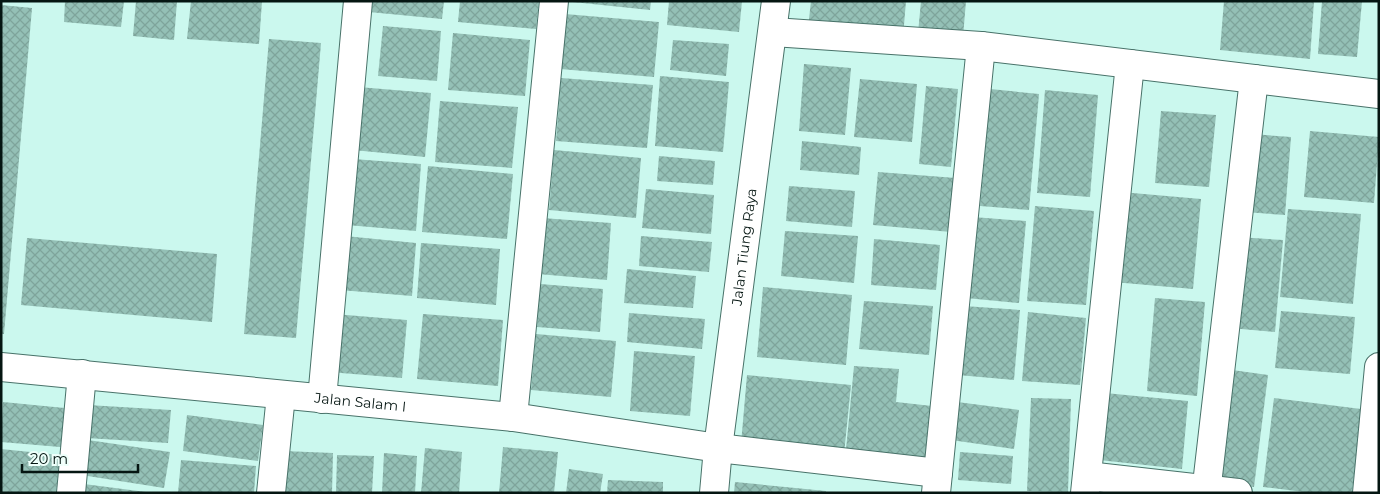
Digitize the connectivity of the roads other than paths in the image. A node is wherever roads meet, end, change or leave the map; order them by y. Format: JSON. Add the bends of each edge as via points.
{"nodes":[{"id":1,"x":358,"y":1,"type":"edge"},
{"id":2,"x":554,"y":1,"type":"edge"},
{"id":3,"x":776,"y":1,"type":"edge"},
{"id":4,"x":773,"y":32,"type":"junction"},
{"id":5,"x":981,"y":46,"type":"junction"},
{"id":6,"x":1130,"y":64,"type":"junction"},
{"id":7,"x":1254,"y":79,"type":"junction"},
{"id":8,"x":1379,"y":94,"type":"edge"},
{"id":9,"x":1,"y":366,"type":"edge"},
{"id":10,"x":1379,"y":367,"type":"edge"},
{"id":11,"x":82,"y":374,"type":"junction"},
{"id":12,"x":281,"y":395,"type":"junction"},
{"id":13,"x":322,"y":399,"type":"junction"},
{"id":14,"x":513,"y":417,"type":"junction"},
{"id":15,"x":718,"y":448,"type":"junction"},
{"id":16,"x":937,"y":483,"type":"edge"},
{"id":17,"x":1086,"y":484,"type":"edge"},
{"id":18,"x":1207,"y":491,"type":"edge"},
{"id":19,"x":71,"y":493,"type":"edge"},
{"id":20,"x":271,"y":493,"type":"edge"},
{"id":21,"x":714,"y":493,"type":"edge"},
{"id":22,"x":1238,"y":493,"type":"edge"},
{"id":23,"x":1367,"y":493,"type":"edge"}],
"edges":[{"from":1,"to":13,"type":"street"},
{"from":2,"to":14,"type":"street"},
{"from":3,"to":4,"type":"street","name":"Jalan Tiung Raya"},
{"from":4,"to":5,"type":"street"},
{"from":4,"to":15,"type":"street","name":"Jalan Tiung Raya"},
{"from":5,"to":6,"type":"street"},
{"from":5,"to":16,"type":"street"},
{"from":6,"to":7,"type":"street"},
{"from":6,"to":17,"type":"street"},
{"from":7,"to":8,"type":"street"},
{"from":7,"to":18,"type":"street"},
{"from":9,"to":11,"type":"street","name":"Jalan Salam I"},
{"from":10,"to":23,"type":"street"},
{"from":11,"to":12,"type":"street","name":"Jalan Salam I"},
{"from":11,"to":19,"type":"street"},
{"from":12,"to":13,"type":"street","name":"Jalan Salam I"},
{"from":12,"to":20,"type":"street"},
{"from":13,"to":14,"type":"street","name":"Jalan Salam I"},
{"from":14,"to":15,"type":"street","name":"Jalan Salam I"},
{"from":15,"to":16,"type":"street","name":"Jalan Salam I"},
{"from":15,"to":21,"type":"street","name":"Jalan Tiung Raya"},
{"from":17,"to":18,"type":"street"},
{"from":18,"to":22,"type":"street"}]}
